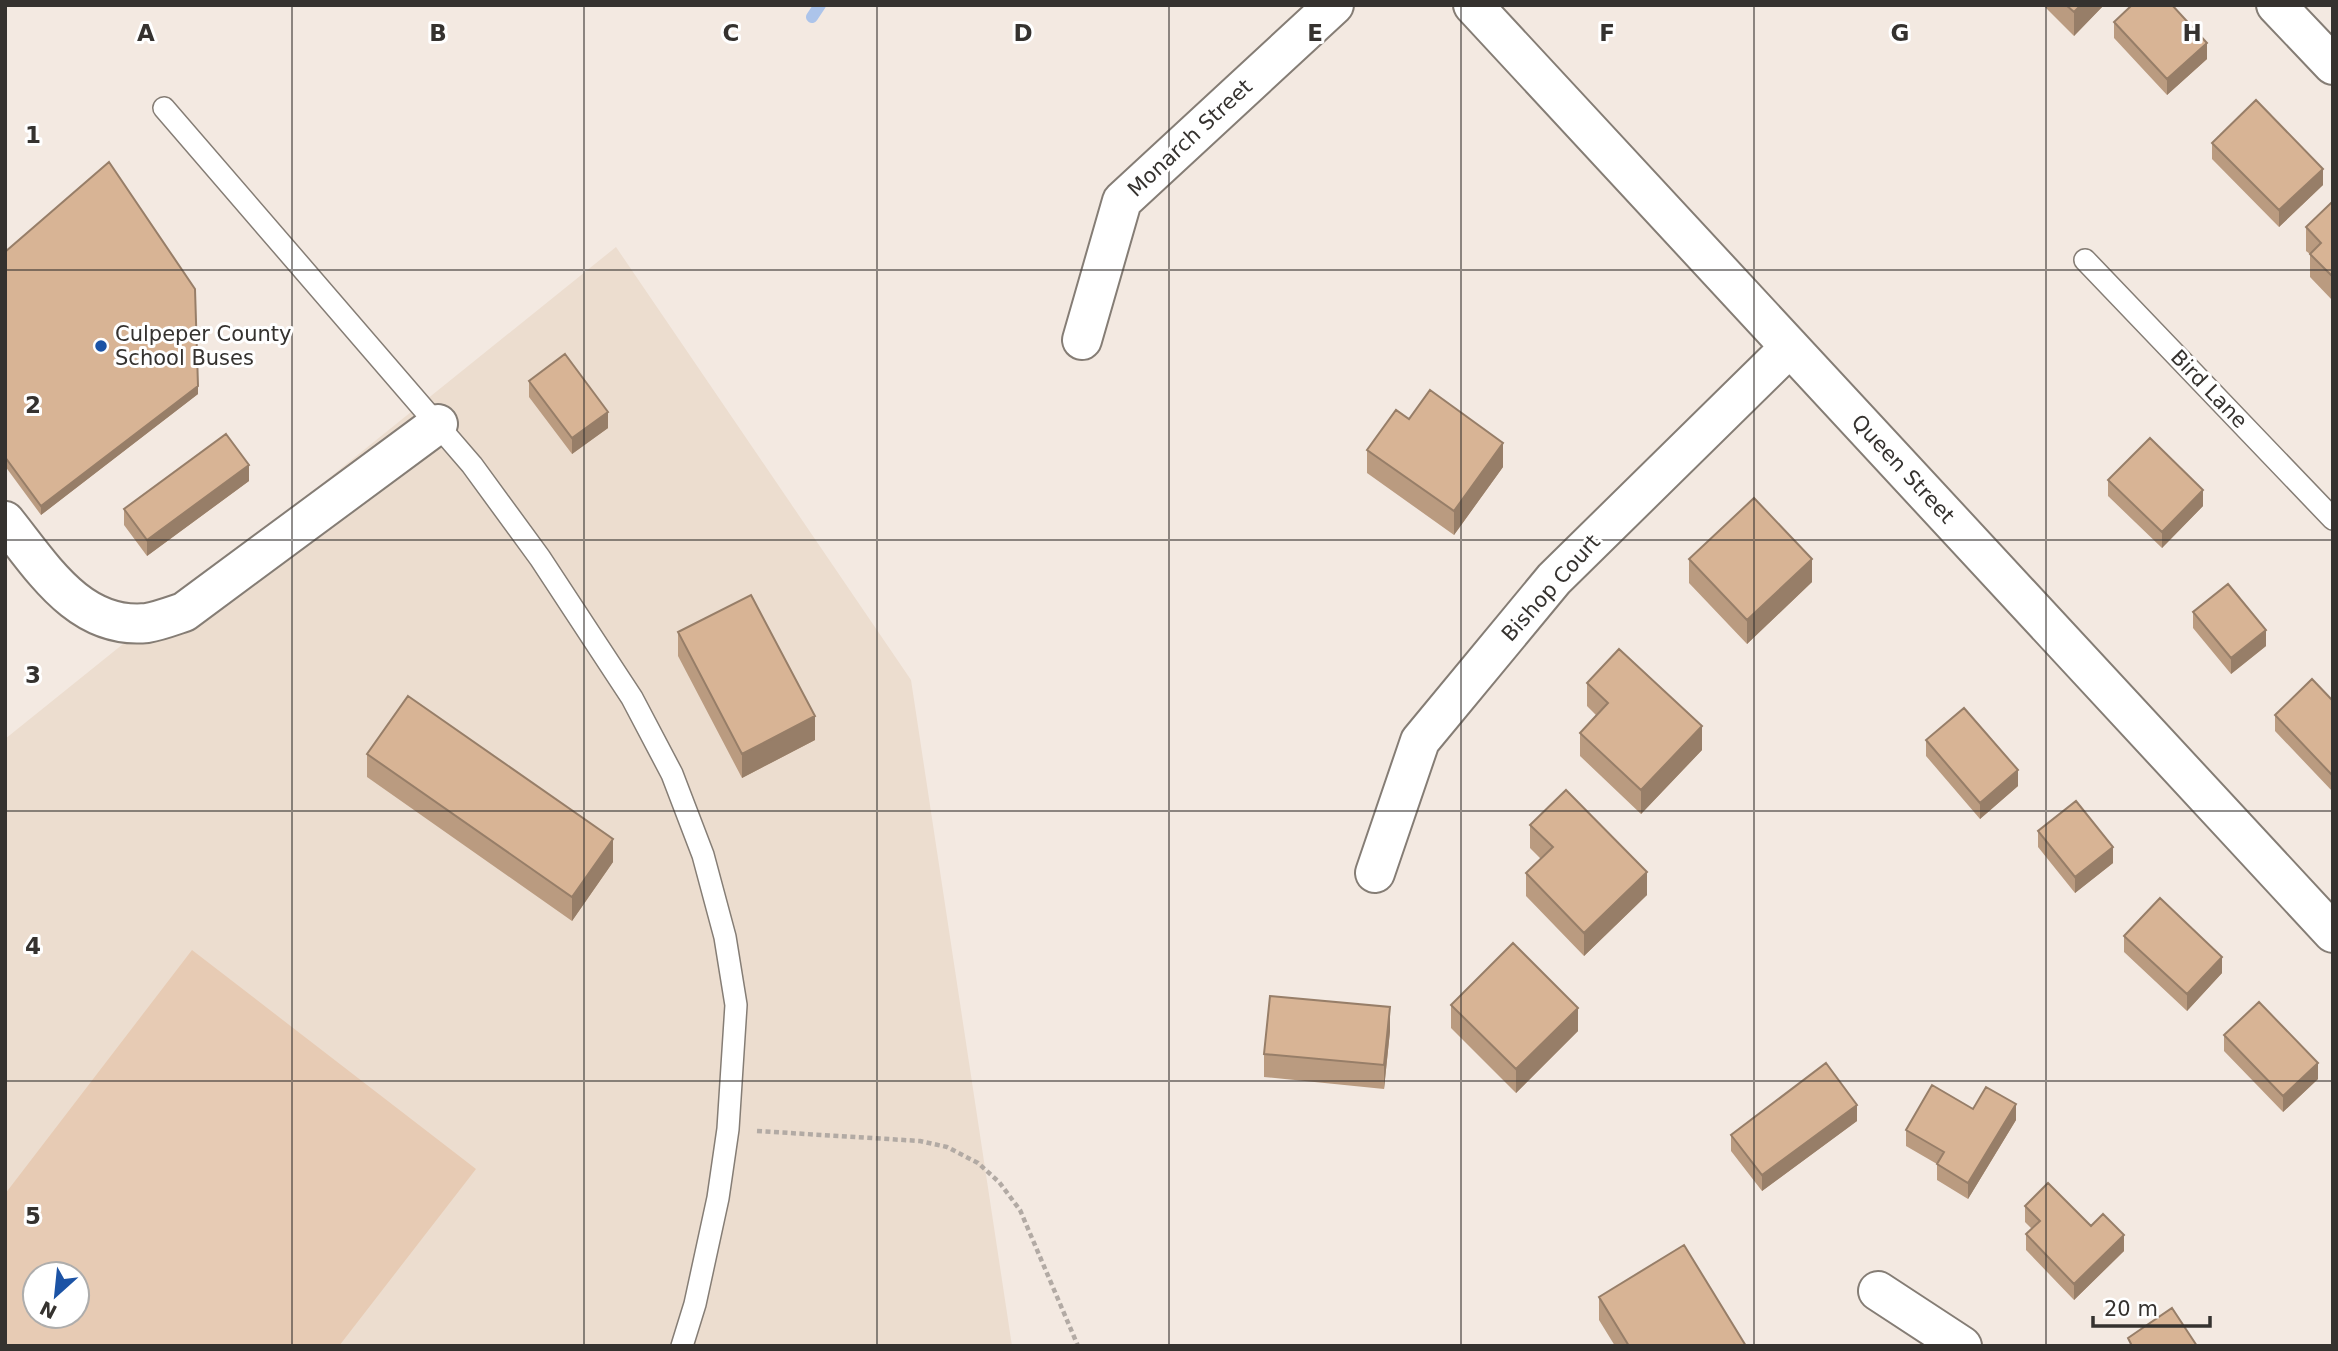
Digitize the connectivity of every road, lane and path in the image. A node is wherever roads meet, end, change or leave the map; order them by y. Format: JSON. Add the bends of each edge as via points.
{"nodes":[{"id":1,"x":1334,"y":5,"type":"edge"},
{"id":2,"x":1473,"y":5,"type":"edge"},
{"id":3,"x":2276,"y":5,"type":"edge"},
{"id":4,"x":2333,"y":65,"type":"edge"},
{"id":5,"x":164,"y":108,"type":"dead end"},
{"id":6,"x":2085,"y":260,"type":"dead end"},
{"id":7,"x":1082,"y":340,"type":"dead end"},
{"id":8,"x":1790,"y":347,"type":"junction"},
{"id":9,"x":438,"y":424,"type":"junction"},
{"id":10,"x":2333,"y":519,"type":"edge"},
{"id":11,"x":5,"y":521,"type":"edge"},
{"id":12,"x":1376,"y":873,"type":"dead end"},
{"id":13,"x":2333,"y":933,"type":"edge"},
{"id":14,"x":728,"y":1129,"type":"junction"},
{"id":15,"x":1878,"y":1291,"type":"dead end"},
{"id":16,"x":682,"y":1346,"type":"edge"},
{"id":17,"x":1078,"y":1346,"type":"edge"},
{"id":18,"x":1962,"y":1346,"type":"edge"}],
"edges":[{"from":1,"to":7,"type":"street","name":"Monarch Street","via":[[1122,201]]},
{"from":2,"to":8,"type":"street","name":"Queen Street"},
{"from":3,"to":4,"type":"street"},
{"from":5,"to":9,"type":"lane"},
{"from":6,"to":10,"type":"lane","name":"Bird Lane"},
{"from":8,"to":12,"type":"street","name":"Bishop Court","via":[[1554,579],[1420,741]]},
{"from":8,"to":13,"type":"street","name":"Queen Street"},
{"from":9,"to":11,"type":"street","via":[[184,612],[148,623],[118,622],[83,609],[60,589]]},
{"from":9,"to":14,"type":"lane","via":[[540,558],[632,698],[672,774],[703,855],[725,937],[736,1005]]},
{"from":14,"to":16,"type":"lane","via":[[715,1212]]},
{"from":14,"to":17,"type":"path","via":[[920,1141],[947,1147],[978,1163],[1020,1210]]},
{"from":15,"to":18,"type":"street"}]}
